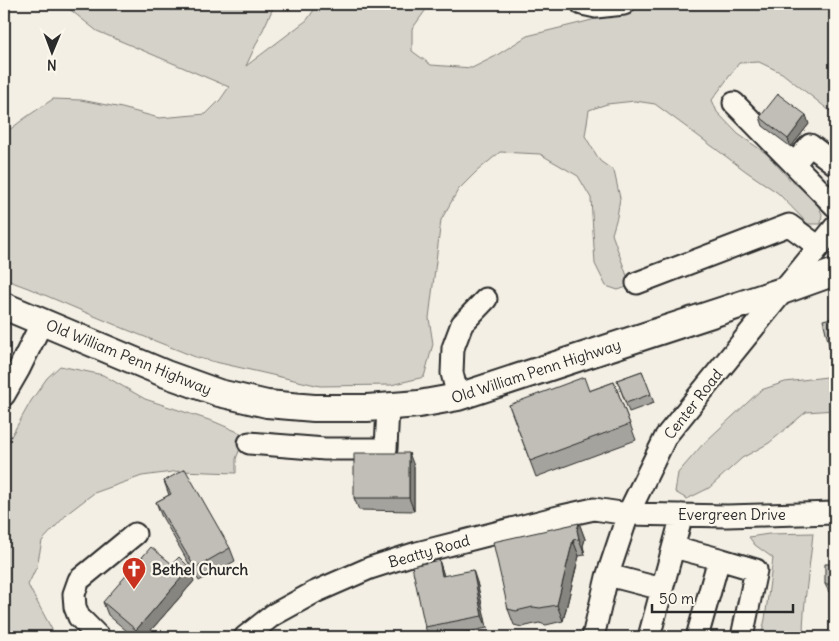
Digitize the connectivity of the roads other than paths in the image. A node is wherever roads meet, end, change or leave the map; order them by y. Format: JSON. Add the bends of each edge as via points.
{"nodes":[{"id":1,"x":624,"y":4,"type":"edge"},
{"id":2,"x":591,"y":5,"type":"edge"},
{"id":3,"x":734,"y":103,"type":"dead end"},
{"id":4,"x":794,"y":164,"type":"junction"},
{"id":5,"x":835,"y":164,"type":"edge"},
{"id":6,"x":835,"y":206,"type":"edge"},
{"id":7,"x":835,"y":227,"type":"edge"},
{"id":8,"x":819,"y":247,"type":"junction"},
{"id":9,"x":835,"y":272,"type":"edge"},
{"id":10,"x":637,"y":283,"type":"dead end"},
{"id":11,"x":782,"y":291,"type":"junction"},
{"id":12,"x":486,"y":299,"type":"dead end"},
{"id":13,"x":4,"y":306,"type":"edge"},
{"id":14,"x":42,"y":322,"type":"junction"},
{"id":15,"x":4,"y":395,"type":"edge"},
{"id":16,"x":458,"y":398,"type":"junction"},
{"id":17,"x":388,"y":407,"type":"junction"},
{"id":18,"x":249,"y":443,"type":"dead end"},
{"id":19,"x":835,"y":513,"type":"edge"},
{"id":20,"x":628,"y":514,"type":"junction"},
{"id":21,"x":682,"y":515,"type":"junction"},
{"id":22,"x":135,"y":534,"type":"dead end"},
{"id":23,"x":674,"y":547,"type":"junction"},
{"id":24,"x":719,"y":559,"type":"junction"},
{"id":25,"x":608,"y":575,"type":"junction"},
{"id":26,"x":662,"y":589,"type":"junction"},
{"id":27,"x":99,"y":637,"type":"edge"},
{"id":28,"x":245,"y":637,"type":"edge"},
{"id":29,"x":593,"y":637,"type":"edge"},
{"id":30,"x":649,"y":637,"type":"edge"},
{"id":31,"x":696,"y":637,"type":"edge"},
{"id":32,"x":742,"y":637,"type":"edge"}],
"edges":[{"from":1,"to":2,"type":"street"},
{"from":3,"to":4,"type":"street"},
{"from":4,"to":5,"type":"street","via":[[810,146]]},
{"from":4,"to":6,"type":"street"},
{"from":7,"to":8,"type":"street","name":"Center Road"},
{"from":8,"to":10,"type":"street","via":[[789,225]]},
{"from":8,"to":11,"type":"street","name":"Center Road"},
{"from":9,"to":11,"type":"main road","name":"Old William Penn Highway"},
{"from":11,"to":16,"type":"main road","name":"Old William Penn Highway"},
{"from":11,"to":20,"type":"street","name":"Center Road","via":[[666,436]]},
{"from":12,"to":16,"type":"street","via":[[462,324],[453,348],[452,373]]},
{"from":13,"to":14,"type":"main road","name":"Old William Penn Highway"},
{"from":14,"to":15,"type":"street"},
{"from":14,"to":17,"type":"main road","name":"Old William Penn Highway","via":[[219,393],[267,404],[314,408]]},
{"from":16,"to":17,"type":"main road","name":"Old William Penn Highway"},
{"from":17,"to":18,"type":"street","via":[[386,450]]},
{"from":19,"to":21,"type":"street","name":"Evergreen Drive"},
{"from":20,"to":21,"type":"street","name":"Evergreen Drive"},
{"from":20,"to":25,"type":"street","name":"Center Road"},
{"from":20,"to":28,"type":"street","name":"Beatty Road","via":[[594,509],[417,553],[370,568],[273,615]]},
{"from":21,"to":23,"type":"street"},
{"from":22,"to":27,"type":"street","via":[[79,580],[74,594],[79,617]]},
{"from":23,"to":24,"type":"street"},
{"from":23,"to":26,"type":"street"},
{"from":24,"to":31,"type":"street"},
{"from":24,"to":32,"type":"street","via":[[756,570]]},
{"from":25,"to":26,"type":"street"},
{"from":25,"to":29,"type":"street","name":"Center Road"},
{"from":26,"to":30,"type":"street"}]}
